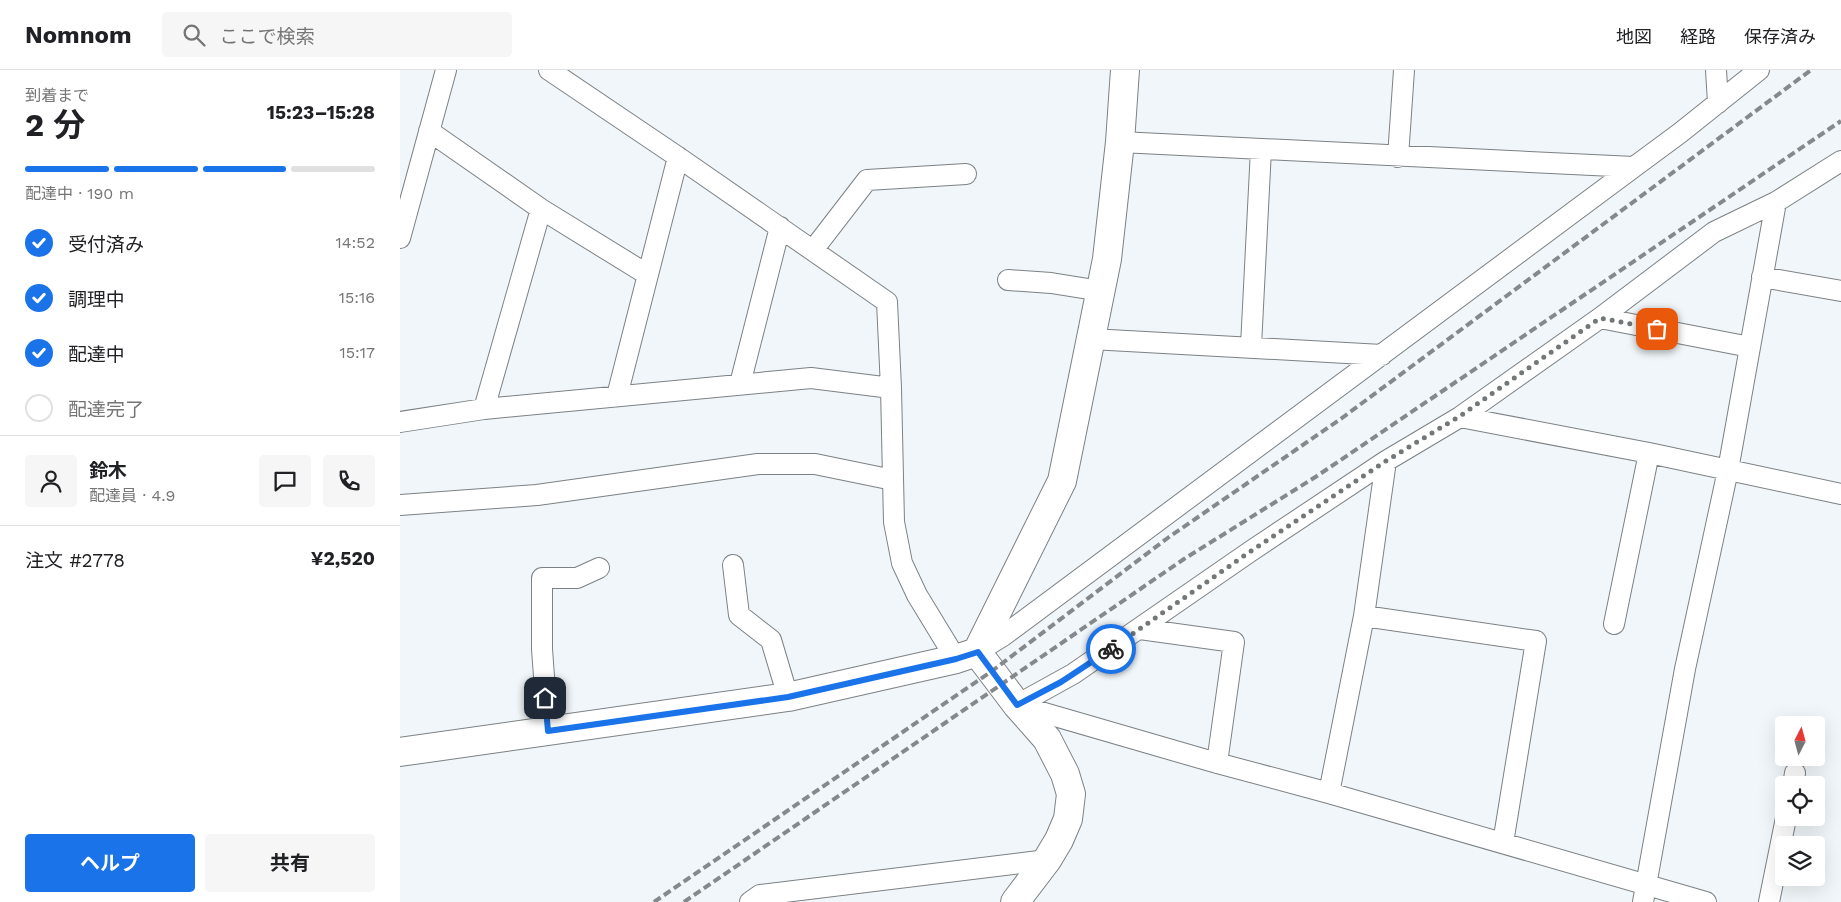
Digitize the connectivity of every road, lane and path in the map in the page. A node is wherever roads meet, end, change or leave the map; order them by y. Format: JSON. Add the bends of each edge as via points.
{"nodes":[{"id":1,"x":446,"y":70,"type":"edge"},
{"id":2,"x":549,"y":70,"type":"edge"},
{"id":3,"x":1125,"y":70,"type":"edge"},
{"id":4,"x":1404,"y":70,"type":"edge"},
{"id":5,"x":1716,"y":70,"type":"edge"},
{"id":6,"x":1759,"y":70,"type":"edge"},
{"id":7,"x":1718,"y":103,"type":"junction"},
{"id":8,"x":429,"y":131,"type":"junction"},
{"id":9,"x":1120,"y":142,"type":"junction"},
{"id":10,"x":1261,"y":149,"type":"junction"},
{"id":11,"x":678,"y":156,"type":"junction"},
{"id":12,"x":1398,"y":157,"type":"junction"},
{"id":13,"x":1841,"y":162,"type":"edge"},
{"id":14,"x":1634,"y":167,"type":"junction"},
{"id":15,"x":966,"y":174,"type":"dead end"},
{"id":16,"x":1776,"y":202,"type":"junction"},
{"id":17,"x":541,"y":209,"type":"junction"},
{"id":18,"x":780,"y":227,"type":"junction"},
{"id":19,"x":400,"y":238,"type":"edge"},
{"id":20,"x":813,"y":250,"type":"junction"},
{"id":21,"x":648,"y":275,"type":"junction"},
{"id":22,"x":1762,"y":277,"type":"junction"},
{"id":23,"x":1008,"y":280,"type":"dead end"},
{"id":24,"x":1101,"y":291,"type":"junction"},
{"id":25,"x":1841,"y":291,"type":"edge"},
{"id":26,"x":1600,"y":318,"type":"junction"},
{"id":27,"x":1091,"y":339,"type":"junction"},
{"id":28,"x":1251,"y":346,"type":"junction"},
{"id":29,"x":1750,"y":347,"type":"junction"},
{"id":30,"x":1382,"y":355,"type":"junction"},
{"id":31,"x":740,"y":384,"type":"junction"},
{"id":32,"x":891,"y":388,"type":"junction"},
{"id":33,"x":617,"y":396,"type":"junction"},
{"id":34,"x":484,"y":409,"type":"junction"},
{"id":35,"x":1460,"y":416,"type":"junction"},
{"id":36,"x":400,"y":422,"type":"edge"},
{"id":37,"x":1649,"y":454,"type":"junction"},
{"id":38,"x":1386,"y":461,"type":"junction"},
{"id":39,"x":1728,"y":470,"type":"junction"},
{"id":40,"x":893,"y":480,"type":"junction"},
{"id":41,"x":1841,"y":494,"type":"edge"},
{"id":42,"x":400,"y":505,"type":"edge"},
{"id":43,"x":733,"y":565,"type":"dead end"},
{"id":44,"x":599,"y":568,"type":"dead end"},
{"id":45,"x":1364,"y":616,"type":"junction"},
{"id":46,"x":1614,"y":624,"type":"dead end"},
{"id":47,"x":1140,"y":629,"type":"junction"},
{"id":48,"x":966,"y":656,"type":"junction"},
{"id":49,"x":788,"y":697,"type":"junction"},
{"id":50,"x":1017,"y":705,"type":"junction"},
{"id":51,"x":548,"y":731,"type":"junction"},
{"id":52,"x":400,"y":752,"type":"edge"},
{"id":53,"x":1217,"y":764,"type":"junction"},
{"id":54,"x":1329,"y":793,"type":"junction"},
{"id":55,"x":1784,"y":826,"type":"edge"},
{"id":56,"x":1503,"y":843,"type":"junction"},
{"id":57,"x":1047,"y":860,"type":"junction"},
{"id":58,"x":1644,"y":894,"type":"edge"},
{"id":59,"x":757,"y":900,"type":"edge"},
{"id":60,"x":1015,"y":902,"type":"edge"},
{"id":61,"x":1706,"y":902,"type":"edge"},
{"id":62,"x":1769,"y":902,"type":"edge"}],
"edges":[{"from":1,"to":8,"type":"street"},
{"from":2,"to":11,"type":"street"},
{"from":3,"to":9,"type":"street"},
{"from":4,"to":12,"type":"street"},
{"from":5,"to":7,"type":"street"},
{"from":6,"to":7,"type":"street"},
{"from":7,"to":14,"type":"street"},
{"from":8,"to":17,"type":"street"},
{"from":8,"to":19,"type":"street"},
{"from":9,"to":10,"type":"street"},
{"from":9,"to":24,"type":"street"},
{"from":10,"to":12,"type":"street"},
{"from":10,"to":28,"type":"street"},
{"from":11,"to":18,"type":"street"},
{"from":11,"to":21,"type":"street"},
{"from":12,"to":14,"type":"street"},
{"from":13,"to":16,"type":"street"},
{"from":14,"to":30,"type":"street"},
{"from":15,"to":20,"type":"street","via":[[867,180]]},
{"from":16,"to":22,"type":"street"},
{"from":16,"to":26,"type":"street","via":[[1714,232]]},
{"from":17,"to":21,"type":"street"},
{"from":17,"to":34,"type":"street"},
{"from":18,"to":20,"type":"street"},
{"from":18,"to":31,"type":"street"},
{"from":20,"to":32,"type":"street","via":[[887,302]]},
{"from":21,"to":33,"type":"street"},
{"from":22,"to":25,"type":"street"},
{"from":22,"to":29,"type":"street"},
{"from":23,"to":24,"type":"street"},
{"from":24,"to":27,"type":"street"},
{"from":26,"to":29,"type":"street"},
{"from":26,"to":35,"type":"street"},
{"from":27,"to":28,"type":"street"},
{"from":27,"to":48,"type":"street","via":[[1062,481]]},
{"from":28,"to":30,"type":"street"},
{"from":29,"to":39,"type":"street"},
{"from":30,"to":48,"type":"street","via":[[1011,630]]},
{"from":31,"to":32,"type":"street","via":[[811,378]]},
{"from":31,"to":33,"type":"street"},
{"from":32,"to":40,"type":"street"},
{"from":33,"to":34,"type":"street"},
{"from":34,"to":36,"type":"street"},
{"from":35,"to":37,"type":"street"},
{"from":35,"to":38,"type":"street"},
{"from":37,"to":39,"type":"street"},
{"from":37,"to":46,"type":"street"},
{"from":38,"to":45,"type":"street"},
{"from":38,"to":47,"type":"street"},
{"from":39,"to":41,"type":"street"},
{"from":39,"to":58,"type":"street","via":[[1685,669]]},
{"from":40,"to":42,"type":"street","via":[[815,464],[758,464],[537,495]]},
{"from":40,"to":48,"type":"street","via":[[894,522],[902,563],[917,595]]},
{"from":43,"to":49,"type":"street","via":[[739,615],[771,640]]},
{"from":44,"to":51,"type":"street","via":[[577,578],[542,578],[542,648]]},
{"from":45,"to":54,"type":"street"},
{"from":45,"to":56,"type":"street","via":[[1536,641]]},
{"from":47,"to":50,"type":"street","via":[[1073,674]]},
{"from":47,"to":53,"type":"street","via":[[1234,642]]},
{"from":48,"to":49,"type":"street"},
{"from":48,"to":50,"type":"street"},
{"from":49,"to":51,"type":"street"},
{"from":50,"to":53,"type":"street"},
{"from":50,"to":57,"type":"street","via":[[1047,739],[1071,794],[1068,819]]},
{"from":51,"to":52,"type":"street"},
{"from":53,"to":54,"type":"street"},
{"from":54,"to":56,"type":"street"},
{"from":55,"to":62,"type":"street"},
{"from":56,"to":58,"type":"street"},
{"from":57,"to":59,"type":"street"},
{"from":57,"to":60,"type":"street"},
{"from":58,"to":61,"type":"street"}]}
